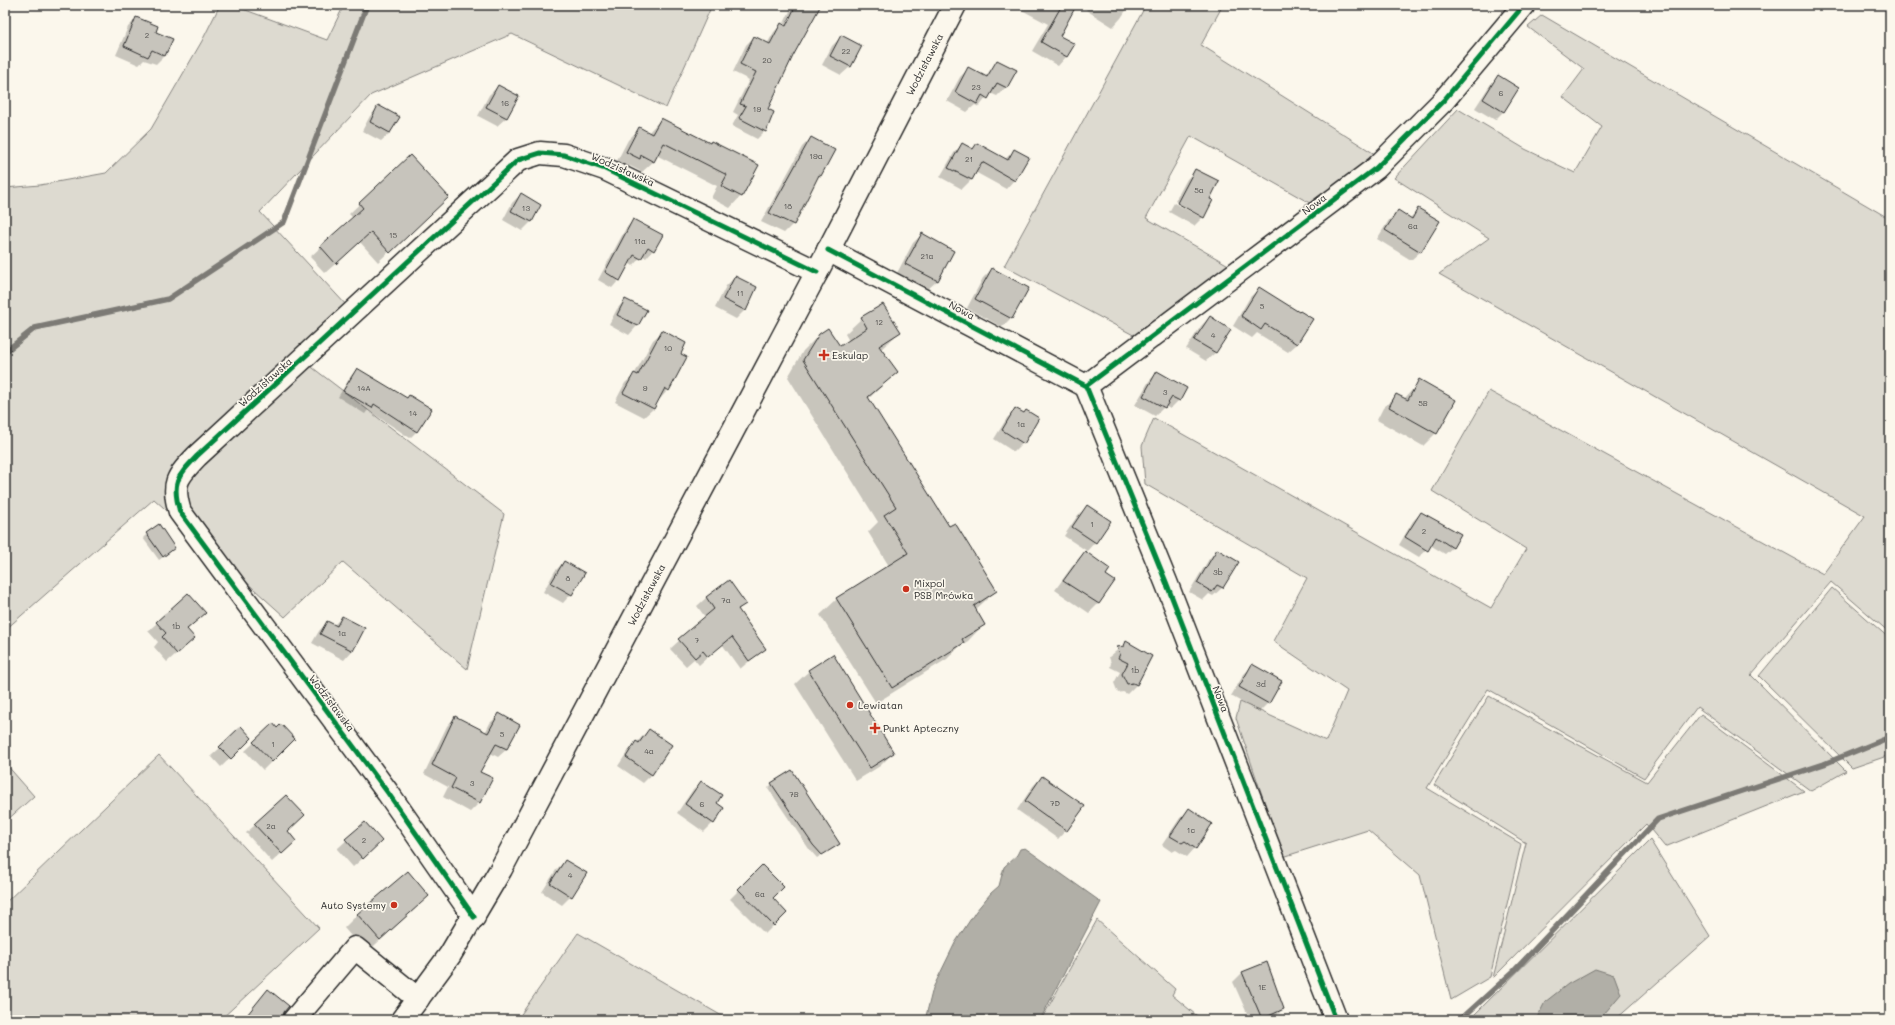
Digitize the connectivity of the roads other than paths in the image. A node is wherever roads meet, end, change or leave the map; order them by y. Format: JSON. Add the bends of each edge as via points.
{"nodes":[{"id":1,"x":955,"y":5,"type":"edge"},
{"id":2,"x":1524,"y":5,"type":"edge"},
{"id":3,"x":828,"y":250,"type":"junction"},
{"id":4,"x":818,"y":272,"type":"junction"},
{"id":5,"x":1086,"y":386,"type":"junction"},
{"id":6,"x":474,"y":917,"type":"junction"},
{"id":7,"x":418,"y":999,"type":"junction"},
{"id":8,"x":294,"y":1020,"type":"edge"},
{"id":9,"x":402,"y":1020,"type":"edge"},
{"id":10,"x":1336,"y":1020,"type":"edge"}],
"edges":[{"from":1,"to":3,"type":"street","name":"Wodzisławska"},
{"from":2,"to":5,"type":"street","name":"Nowa","via":[[1444,100],[1376,168]]},
{"from":3,"to":4,"type":"street","name":"Wodzisławska"},
{"from":3,"to":5,"type":"street","name":"Nowa"},
{"from":4,"to":6,"type":"street","name":"Wodzisławska"},
{"from":4,"to":6,"type":"street","name":"Wodzisławska","via":[[606,169],[564,155],[540,153],[518,160],[179,475],[175,496],[180,512],[388,793]]},
{"from":5,"to":10,"type":"street","name":"Nowa","via":[[1166,582]]},
{"from":6,"to":7,"type":"street","name":"Wodzisławska"},
{"from":7,"to":8,"type":"street","via":[[355,948]]},
{"from":7,"to":9,"type":"street","name":"Wodzisławska"}]}
